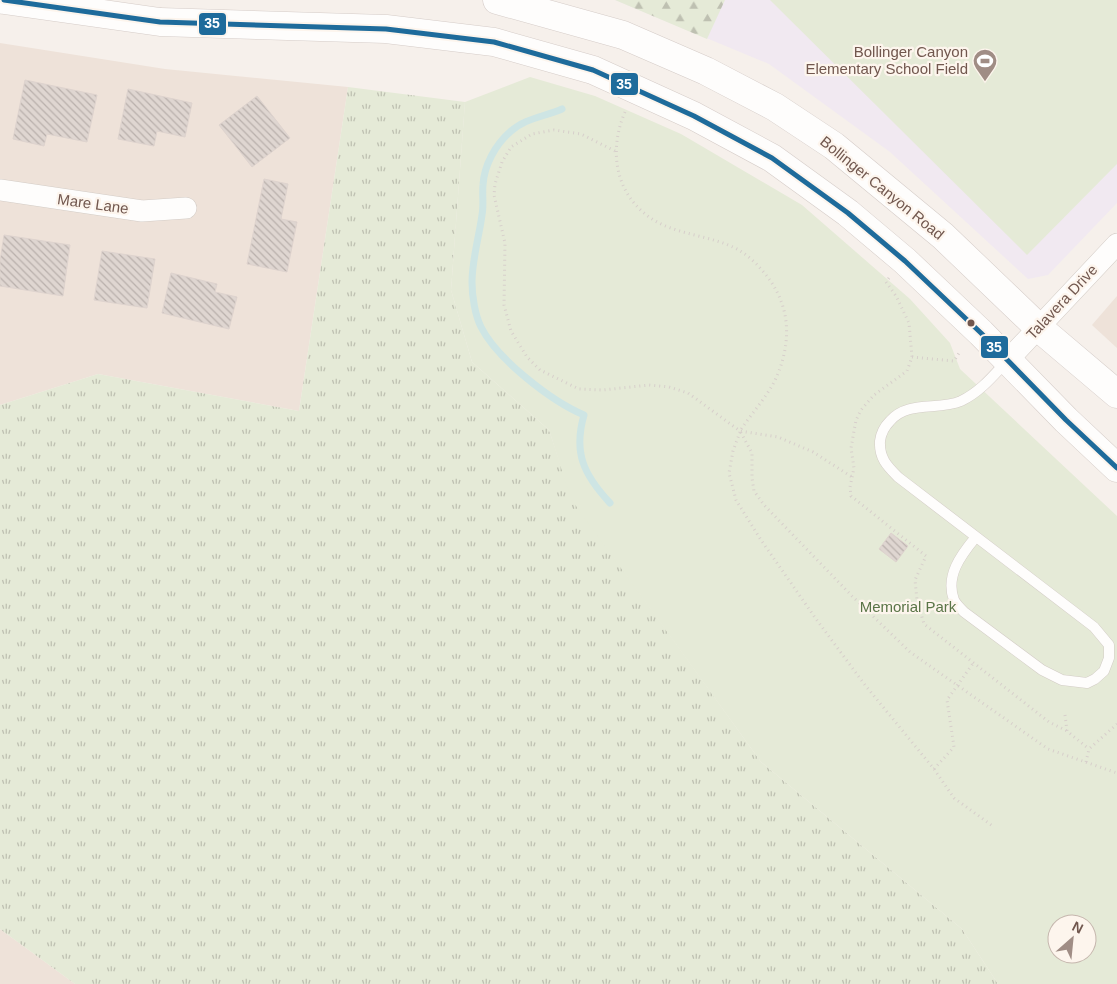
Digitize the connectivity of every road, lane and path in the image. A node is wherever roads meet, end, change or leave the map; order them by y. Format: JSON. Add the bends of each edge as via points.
{"nodes":[{"id":1,"x":4,"y":0,"type":"edge"},
{"id":2,"x":497,"y":0,"type":"edge"},
{"id":3,"x":636,"y":89,"type":"junction"},
{"id":4,"x":616,"y":151,"type":"junction"},
{"id":5,"x":0,"y":190,"type":"edge"},
{"id":6,"x":186,"y":208,"type":"dead end"},
{"id":7,"x":1117,"y":244,"type":"edge"},
{"id":8,"x":1039,"y":328,"type":"junction"},
{"id":9,"x":959,"y":353,"type":"dead end"},
{"id":10,"x":912,"y":356,"type":"dead end"},
{"id":11,"x":1008,"y":360,"type":"junction"},
{"id":12,"x":1117,"y":394,"type":"edge"},
{"id":13,"x":740,"y":431,"type":"junction"},
{"id":14,"x":1117,"y":468,"type":"edge"},
{"id":15,"x":852,"y":477,"type":"dead end"},
{"id":16,"x":975,"y":538,"type":"junction"},
{"id":17,"x":926,"y":556,"type":"dead end"},
{"id":18,"x":974,"y":662,"type":"junction"},
{"id":19,"x":957,"y":686,"type":"junction"},
{"id":20,"x":1065,"y":715,"type":"dead end"},
{"id":21,"x":1117,"y":724,"type":"edge"},
{"id":22,"x":1067,"y":731,"type":"junction"},
{"id":23,"x":1089,"y":749,"type":"junction"},
{"id":24,"x":1086,"y":762,"type":"junction"},
{"id":25,"x":934,"y":769,"type":"junction"},
{"id":26,"x":1117,"y":773,"type":"edge"},
{"id":27,"x":994,"y":827,"type":"dead end"}],
"edges":[{"from":1,"to":3,"type":"main road","via":[[160,22],[386,29],[494,42],[593,70]]},
{"from":2,"to":8,"type":"main road","name":"Bollinger Canyon Road","via":[[623,34],[706,71],[775,107],[834,146],[943,236]]},
{"from":3,"to":4,"type":"path","via":[[620,125]]},
{"from":3,"to":11,"type":"main road","via":[[772,158],[848,213],[905,261]]},
{"from":4,"to":13,"type":"path","via":[[616,165],[626,191],[647,215],[740,252],[757,265],[779,294],[786,314],[783,360],[774,382]]},
{"from":4,"to":13,"type":"path","via":[[580,134],[554,130],[532,134],[512,147],[502,162],[494,195],[505,243],[504,305],[511,331],[527,357],[540,370],[579,390],[669,386],[688,393]]},
{"from":5,"to":6,"type":"street","name":"Mare Lane","via":[[142,211]]},
{"from":7,"to":8,"type":"street","name":"Talavera Drive"},
{"from":8,"to":11,"type":"street","name":"Talavera Drive"},
{"from":8,"to":12,"type":"main road","name":"Bollinger Canyon Road"},
{"from":9,"to":10,"type":"path","via":[[954,361]]},
{"from":11,"to":14,"type":"main road"},
{"from":11,"to":16,"type":"lane","via":[[987,384],[964,400],[906,409],[894,416],[881,436],[881,456],[886,466]]},
{"from":13,"to":15,"type":"path","via":[[778,437],[813,452]]},
{"from":13,"to":19,"type":"path","via":[[752,453],[754,491],[764,505],[899,642]]},
{"from":13,"to":25,"type":"path","via":[[729,473],[736,500],[816,619]]},
{"from":16,"to":16,"type":"lane","via":[[1102,635],[1109,645],[1109,658],[1095,679],[1087,683],[1062,680],[1042,670],[964,612],[954,600],[954,571],[959,558]]},
{"from":17,"to":18,"type":"path","via":[[915,580],[924,624]]},
{"from":18,"to":19,"type":"path"},
{"from":18,"to":22,"type":"path","via":[[1049,722]]},
{"from":19,"to":24,"type":"path","via":[[1048,749]]},
{"from":19,"to":25,"type":"path","via":[[947,700],[954,747]]},
{"from":20,"to":22,"type":"path"},
{"from":21,"to":23,"type":"path"},
{"from":22,"to":23,"type":"path"},
{"from":23,"to":24,"type":"path"},
{"from":24,"to":26,"type":"path"},
{"from":25,"to":27,"type":"path","via":[[954,798]]}]}
